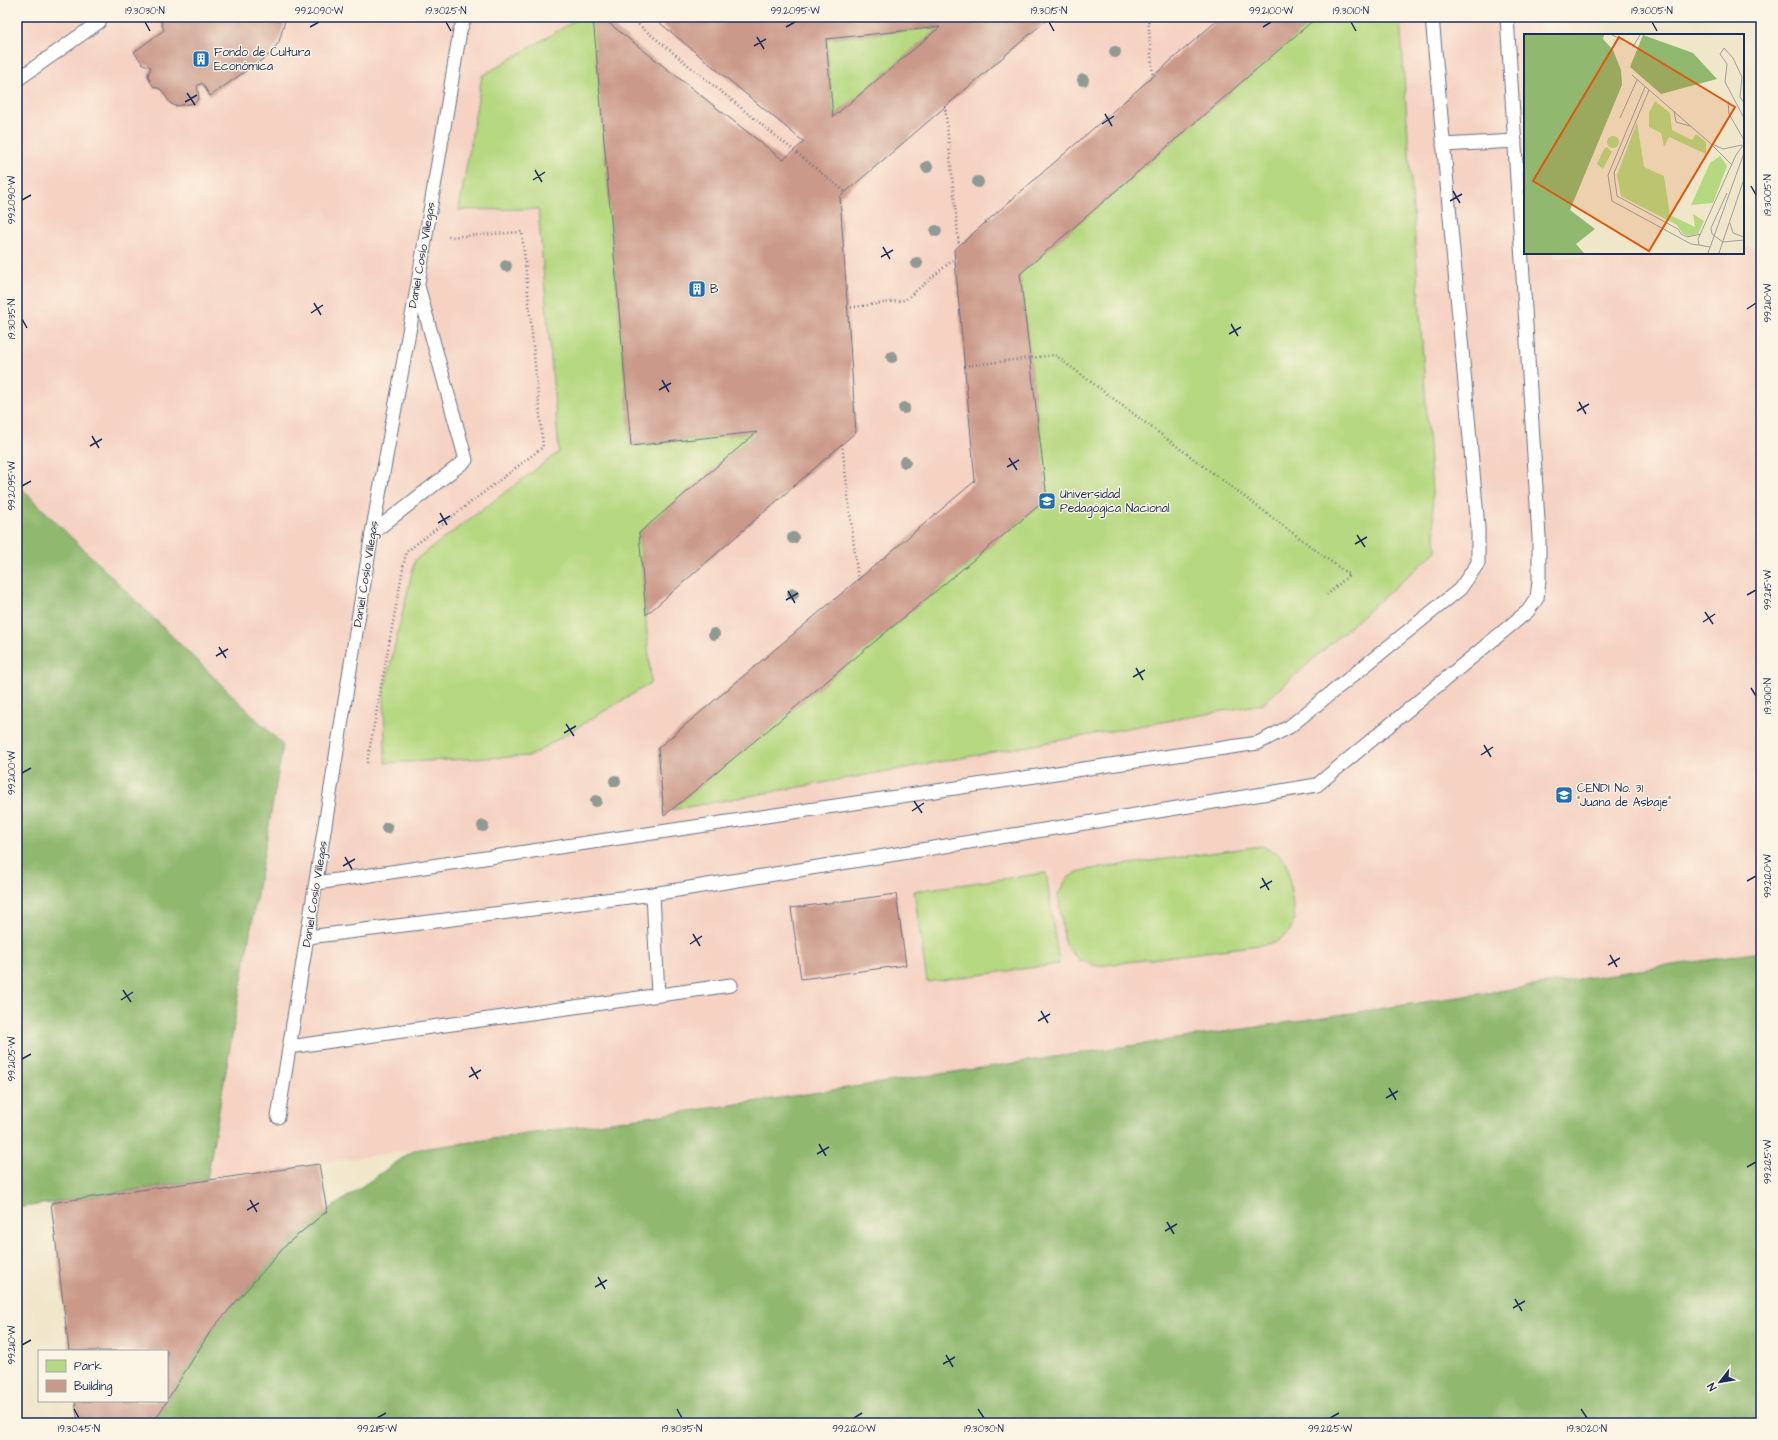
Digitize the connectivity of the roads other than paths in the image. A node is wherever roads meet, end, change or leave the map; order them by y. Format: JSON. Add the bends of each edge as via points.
{"nodes":[{"id":1,"x":101,"y":17,"type":"edge"},
{"id":2,"x":460,"y":17,"type":"edge"},
{"id":3,"x":465,"y":17,"type":"edge"},
{"id":4,"x":1432,"y":17,"type":"edge"},
{"id":5,"x":1507,"y":17,"type":"edge"},
{"id":6,"x":460,"y":31,"type":"junction"},
{"id":7,"x":17,"y":80,"type":"edge"},
{"id":8,"x":1515,"y":141,"type":"junction"},
{"id":9,"x":1443,"y":145,"type":"junction"},
{"id":10,"x":418,"y":283,"type":"junction"},
{"id":11,"x":372,"y":533,"type":"junction"},
{"id":12,"x":317,"y":883,"type":"junction"},
{"id":13,"x":653,"y":894,"type":"junction"},
{"id":14,"x":308,"y":936,"type":"junction"},
{"id":15,"x":731,"y":985,"type":"dead end"},
{"id":16,"x":658,"y":995,"type":"junction"},
{"id":17,"x":290,"y":1047,"type":"junction"},
{"id":18,"x":278,"y":1117,"type":"dead end"}],
"edges":[{"from":1,"to":7,"type":"lane","via":[[99,22]]},
{"from":2,"to":6,"type":"lane","name":"Daniel Cosío Villegas"},
{"from":3,"to":6,"type":"lane","name":"Daniel Cosío Villegas"},
{"from":4,"to":9,"type":"lane"},
{"from":5,"to":8,"type":"lane"},
{"from":6,"to":10,"type":"lane","name":"Daniel Cosío Villegas"},
{"from":8,"to":9,"type":"lane"},
{"from":8,"to":13,"type":"lane","via":[[1539,537],[1537,598],[1528,611],[1317,785]]},
{"from":9,"to":12,"type":"lane","via":[[1478,528],[1478,563],[1460,588],[1290,727],[1258,743]]},
{"from":10,"to":11,"type":"lane","name":"Daniel Cosío Villegas"},
{"from":10,"to":11,"type":"lane","via":[[466,460]]},
{"from":11,"to":12,"type":"lane","name":"Daniel Cosío Villegas"},
{"from":12,"to":14,"type":"lane","name":"Daniel Cosío Villegas"},
{"from":13,"to":14,"type":"lane"},
{"from":13,"to":16,"type":"lane"},
{"from":14,"to":17,"type":"lane","name":"Daniel Cosío Villegas"},
{"from":15,"to":16,"type":"lane"},
{"from":16,"to":17,"type":"lane"},
{"from":17,"to":18,"type":"lane","name":"Daniel Cosío Villegas"}]}
